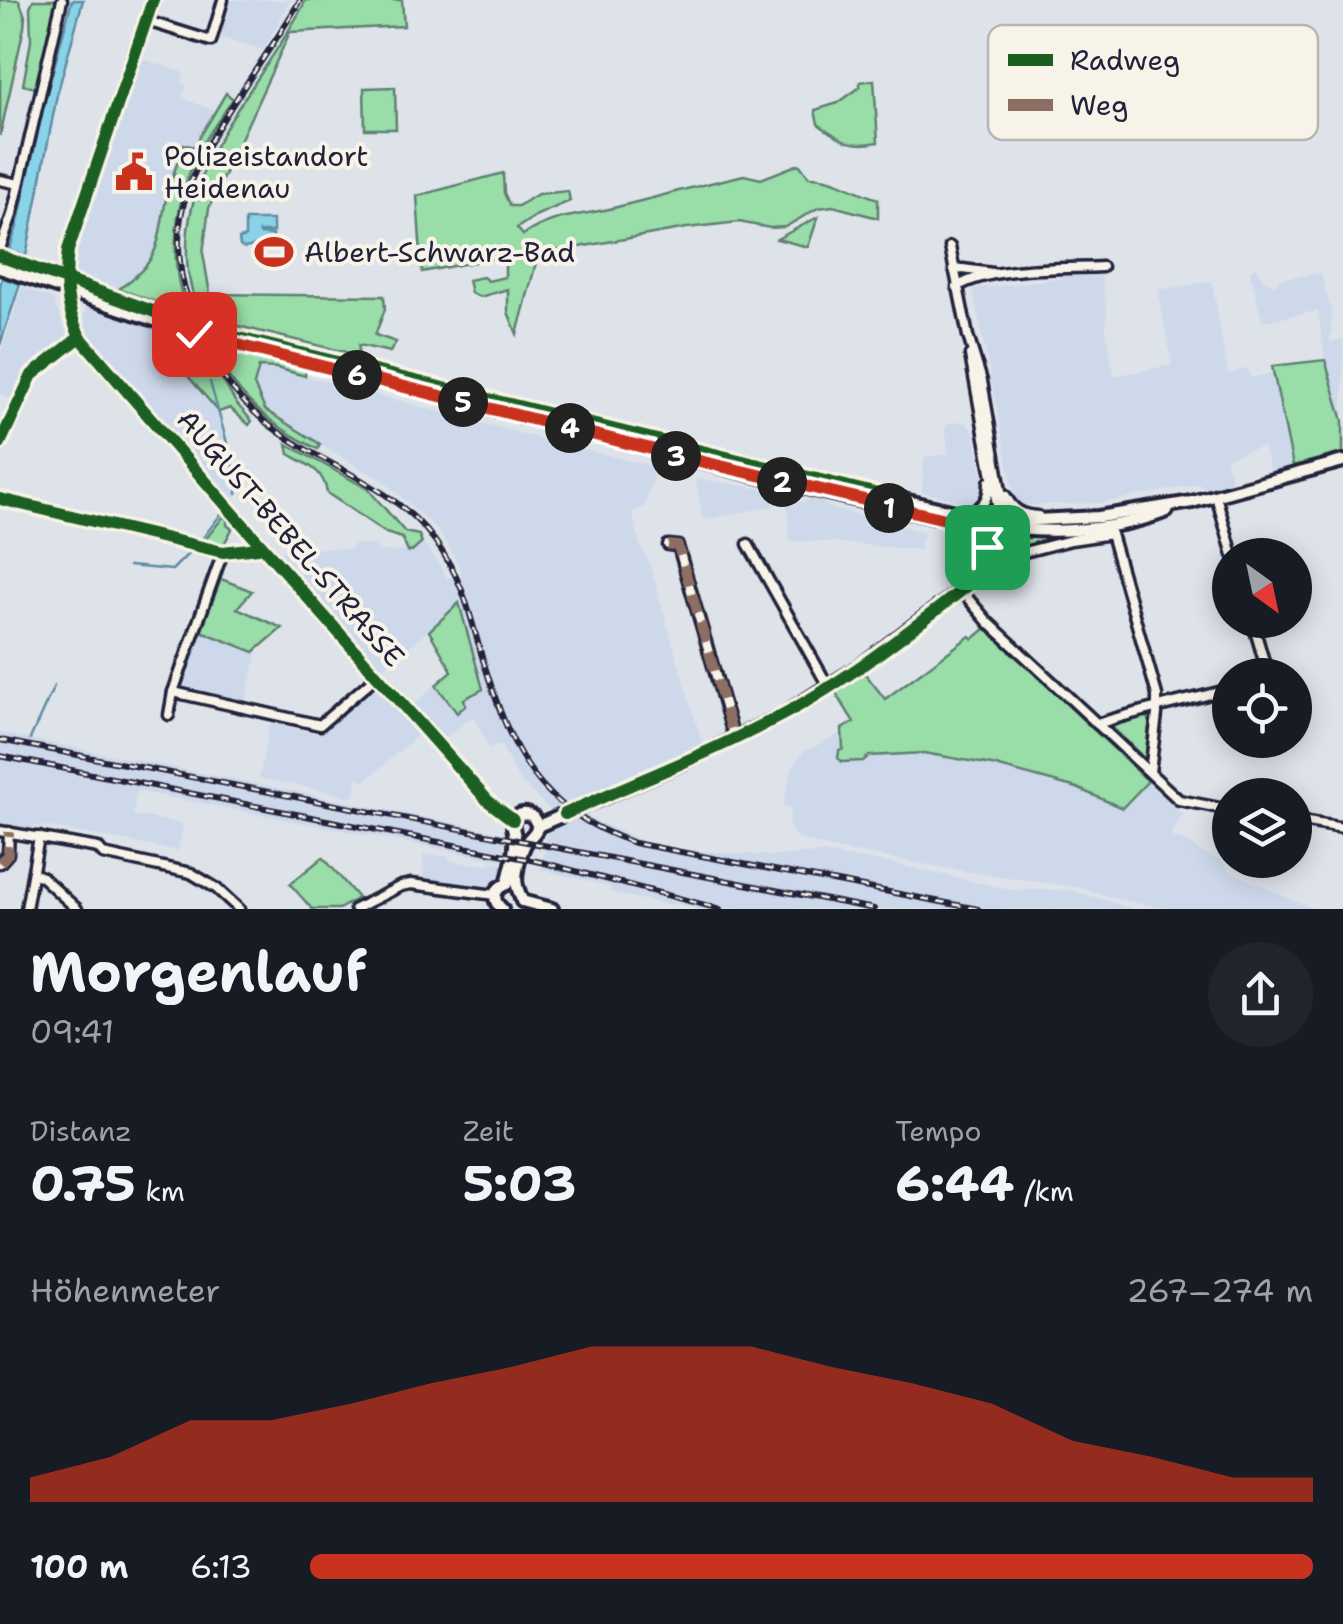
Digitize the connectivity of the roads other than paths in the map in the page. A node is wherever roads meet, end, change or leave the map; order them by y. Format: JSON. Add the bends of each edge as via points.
{"nodes":[{"id":1,"x":62,"y":0,"type":"edge"},
{"id":2,"x":153,"y":0,"type":"edge"},
{"id":3,"x":223,"y":0,"type":"edge"},
{"id":4,"x":147,"y":21,"type":"junction"},
{"id":5,"x":0,"y":180,"type":"edge"},
{"id":6,"x":19,"y":184,"type":"junction"},
{"id":7,"x":950,"y":247,"type":"dead end"},
{"id":8,"x":1,"y":260,"type":"edge"},
{"id":9,"x":1102,"y":266,"type":"dead end"},
{"id":10,"x":954,"y":270,"type":"junction"},
{"id":11,"x":996,"y":274,"type":"junction"},
{"id":12,"x":65,"y":284,"type":"junction"},
{"id":13,"x":957,"y":286,"type":"junction"},
{"id":14,"x":968,"y":336,"type":"junction"},
{"id":15,"x":80,"y":338,"type":"junction"},
{"id":16,"x":0,"y":443,"type":"edge"},
{"id":17,"x":1343,"y":461,"type":"edge"},
{"id":18,"x":989,"y":463,"type":"junction"},
{"id":19,"x":1001,"y":486,"type":"junction"},
{"id":20,"x":1216,"y":496,"type":"junction"},
{"id":21,"x":0,"y":498,"type":"edge"},
{"id":22,"x":1192,"y":502,"type":"junction"},
{"id":23,"x":961,"y":518,"type":"junction"},
{"id":24,"x":1068,"y":519,"type":"junction"},
{"id":25,"x":1002,"y":524,"type":"junction"},
{"id":26,"x":1229,"y":538,"type":"edge"},
{"id":27,"x":748,"y":544,"type":"dead end"},
{"id":28,"x":261,"y":545,"type":"junction"},
{"id":29,"x":668,"y":545,"type":"dead end"},
{"id":30,"x":223,"y":552,"type":"junction"},
{"id":31,"x":995,"y":556,"type":"junction"},
{"id":32,"x":962,"y":590,"type":"junction"},
{"id":33,"x":378,"y":674,"type":"junction"},
{"id":34,"x":828,"y":686,"type":"junction"},
{"id":35,"x":173,"y":692,"type":"junction"},
{"id":36,"x":1212,"y":695,"type":"edge"},
{"id":37,"x":1158,"y":706,"type":"junction"},
{"id":38,"x":169,"y":715,"type":"dead end"},
{"id":39,"x":1098,"y":724,"type":"junction"},
{"id":40,"x":734,"y":738,"type":"junction"},
{"id":41,"x":1150,"y":772,"type":"junction"},
{"id":42,"x":1212,"y":807,"type":"edge"},
{"id":43,"x":513,"y":820,"type":"junction"},
{"id":44,"x":1312,"y":823,"type":"edge"},
{"id":45,"x":538,"y":826,"type":"junction"},
{"id":46,"x":1343,"y":828,"type":"edge"},
{"id":47,"x":4,"y":832,"type":"edge"},
{"id":48,"x":39,"y":837,"type":"junction"},
{"id":49,"x":521,"y":838,"type":"junction"},
{"id":50,"x":0,"y":862,"type":"edge"},
{"id":51,"x":33,"y":873,"type":"junction"},
{"id":52,"x":512,"y":885,"type":"junction"},
{"id":53,"x":495,"y":894,"type":"junction"},
{"id":54,"x":518,"y":905,"type":"edge"},
{"id":55,"x":26,"y":909,"type":"edge"},
{"id":56,"x":77,"y":909,"type":"edge"},
{"id":57,"x":238,"y":909,"type":"edge"},
{"id":58,"x":355,"y":909,"type":"edge"},
{"id":59,"x":501,"y":909,"type":"edge"},
{"id":60,"x":552,"y":909,"type":"edge"}],
"edges":[{"from":1,"to":6,"type":"street"},
{"from":2,"to":4,"type":"main road","name":"AUGUST-BEBEL-STRASSE"},
{"from":3,"to":4,"type":"street","via":[[212,41]]},
{"from":4,"to":12,"type":"main road","name":"AUGUST-BEBEL-STRASSE","via":[[68,250]]},
{"from":5,"to":6,"type":"street"},
{"from":6,"to":8,"type":"street"},
{"from":7,"to":10,"type":"street"},
{"from":8,"to":12,"type":"main road"},
{"from":9,"to":11,"type":"street"},
{"from":10,"to":11,"type":"street"},
{"from":10,"to":13,"type":"street"},
{"from":11,"to":13,"type":"street"},
{"from":12,"to":15,"type":"main road","name":"AUGUST-BEBEL-STRASSE"},
{"from":12,"to":23,"type":"main road","via":[[176,329],[711,464]]},
{"from":13,"to":14,"type":"street"},
{"from":14,"to":18,"type":"street"},
{"from":14,"to":19,"type":"street"},
{"from":15,"to":16,"type":"street","via":[[32,375]]},
{"from":15,"to":28,"type":"main road","name":"AUGUST-BEBEL-STRASSE"},
{"from":17,"to":20,"type":"main road"},
{"from":18,"to":23,"type":"street","via":[[986,501]]},
{"from":18,"to":25,"type":"street"},
{"from":19,"to":24,"type":"street","via":[[1020,512]]},
{"from":19,"to":25,"type":"street"},
{"from":20,"to":22,"type":"main road"},
{"from":20,"to":26,"type":"street"},
{"from":21,"to":30,"type":"street"},
{"from":22,"to":24,"type":"main road"},
{"from":22,"to":25,"type":"main road","via":[[1117,524],[1057,531]]},
{"from":23,"to":25,"type":"main road"},
{"from":23,"to":31,"type":"main road"},
{"from":24,"to":25,"type":"main road"},
{"from":25,"to":31,"type":"main road"},
{"from":27,"to":34,"type":"street"},
{"from":28,"to":30,"type":"street"},
{"from":28,"to":33,"type":"main road","name":"AUGUST-BEBEL-STRASSE"},
{"from":29,"to":40,"type":"street","via":[[678,546]]},
{"from":30,"to":35,"type":"street"},
{"from":31,"to":32,"type":"main road","via":[[997,562]]},
{"from":31,"to":37,"type":"street","via":[[1111,534]]},
{"from":32,"to":34,"type":"main road"},
{"from":32,"to":39,"type":"street"},
{"from":33,"to":35,"type":"street","via":[[320,725]]},
{"from":33,"to":43,"type":"main road","name":"AUGUST-BEBEL-STRASSE","via":[[488,801]]},
{"from":34,"to":40,"type":"main road"},
{"from":35,"to":38,"type":"street"},
{"from":36,"to":37,"type":"street"},
{"from":37,"to":39,"type":"street"},
{"from":37,"to":41,"type":"street"},
{"from":39,"to":41,"type":"street"},
{"from":40,"to":45,"type":"main road"},
{"from":41,"to":42,"type":"street","via":[[1184,803]]},
{"from":43,"to":45,"type":"main road","via":[[526,814]]},
{"from":43,"to":49,"type":"main road"},
{"from":44,"to":46,"type":"street"},
{"from":45,"to":49,"type":"main road"},
{"from":47,"to":48,"type":"street"},
{"from":47,"to":50,"type":"street","via":[[8,854]]},
{"from":48,"to":51,"type":"street"},
{"from":48,"to":57,"type":"street","via":[[191,873]]},
{"from":49,"to":52,"type":"main road"},
{"from":51,"to":55,"type":"street"},
{"from":51,"to":56,"type":"street"},
{"from":52,"to":53,"type":"main road"},
{"from":52,"to":54,"type":"main road","via":[[522,893]]},
{"from":53,"to":58,"type":"street","via":[[411,884]]},
{"from":53,"to":59,"type":"main road"},
{"from":54,"to":60,"type":"main road"}]}
